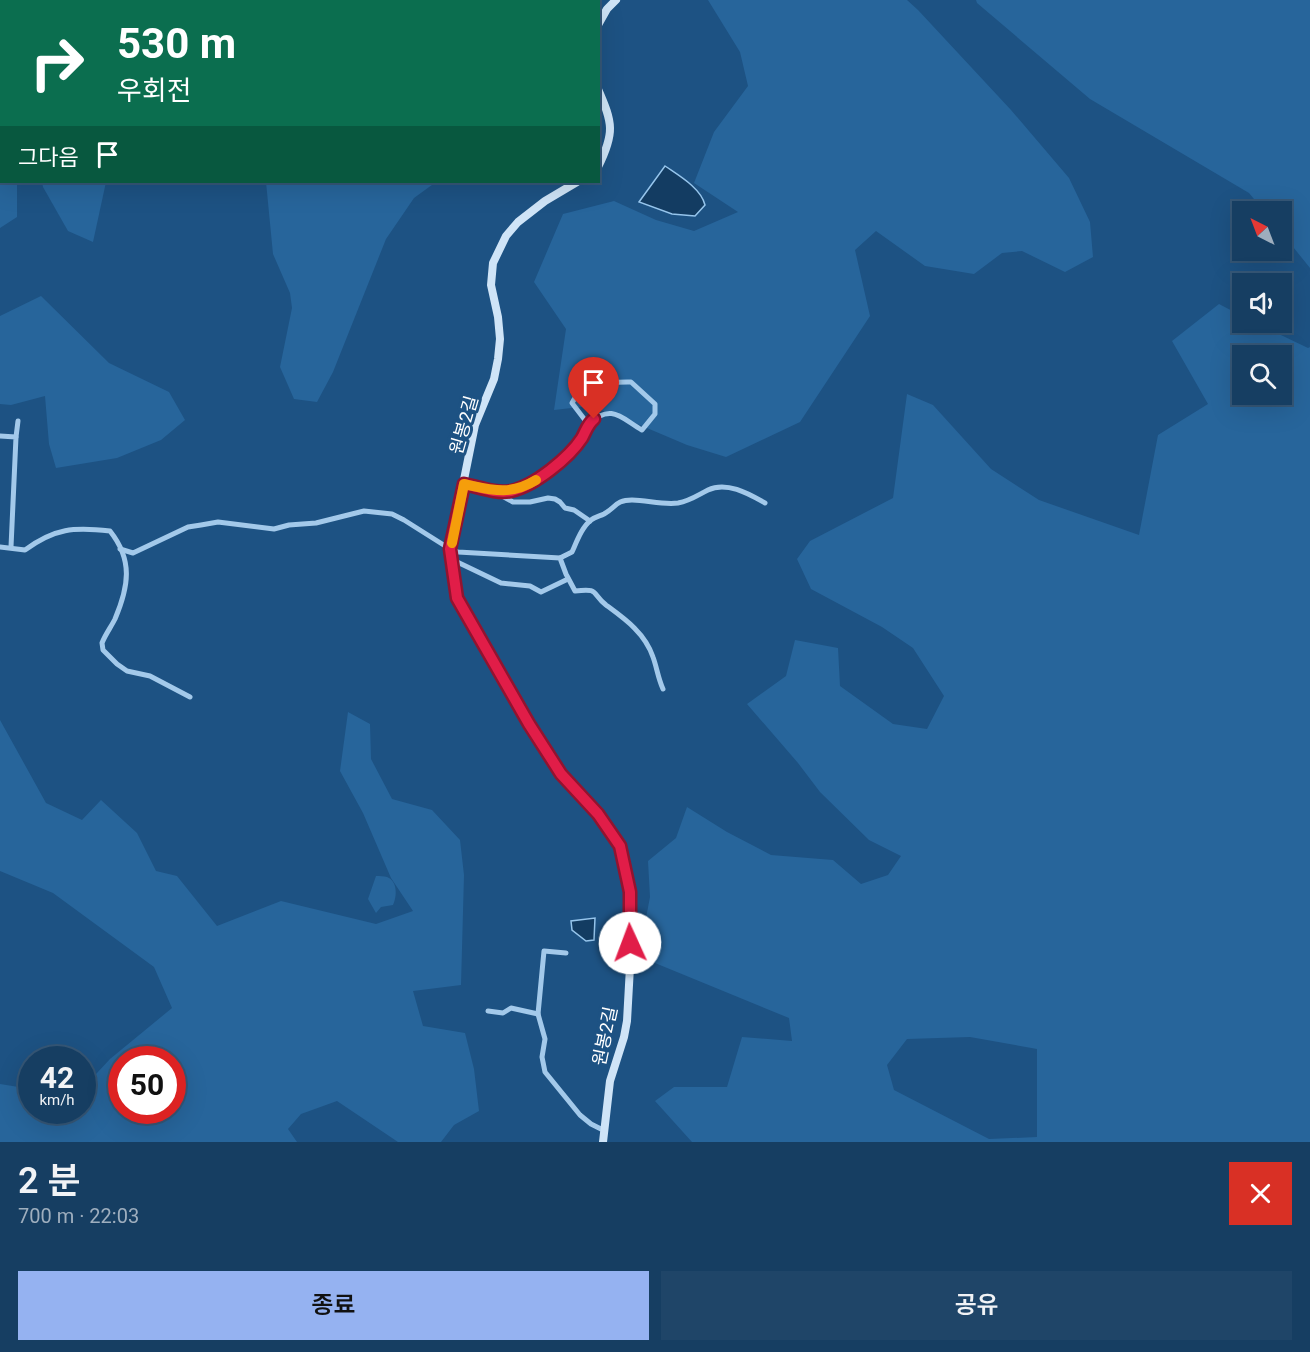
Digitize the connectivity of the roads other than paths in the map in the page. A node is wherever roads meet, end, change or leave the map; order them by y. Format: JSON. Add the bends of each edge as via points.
{"nodes":[{"id":1,"x":616,"y":0,"type":"edge"},
{"id":2,"x":600,"y":21,"type":"edge"},
{"id":3,"x":600,"y":93,"type":"edge"},
{"id":4,"x":600,"y":163,"type":"edge"},
{"id":5,"x":575,"y":183,"type":"edge"},
{"id":6,"x":18,"y":421,"type":"dead end"},
{"id":7,"x":588,"y":423,"type":"junction"},
{"id":8,"x":0,"y":436,"type":"edge"},
{"id":9,"x":16,"y":437,"type":"junction"},
{"id":10,"x":464,"y":484,"type":"junction"},
{"id":11,"x":493,"y":491,"type":"junction"},
{"id":12,"x":765,"y":503,"type":"dead end"},
{"id":13,"x":590,"y":521,"type":"junction"},
{"id":14,"x":0,"y":547,"type":"edge"},
{"id":15,"x":11,"y":547,"type":"junction"},
{"id":16,"x":120,"y":549,"type":"junction"},
{"id":17,"x":450,"y":549,"type":"junction"},
{"id":18,"x":560,"y":558,"type":"junction"},
{"id":19,"x":453,"y":560,"type":"junction"},
{"id":20,"x":568,"y":579,"type":"junction"},
{"id":21,"x":663,"y":689,"type":"dead end"},
{"id":22,"x":190,"y":697,"type":"dead end"},
{"id":23,"x":566,"y":953,"type":"dead end"},
{"id":24,"x":488,"y":1011,"type":"dead end"},
{"id":25,"x":538,"y":1014,"type":"junction"},
{"id":26,"x":603,"y":1130,"type":"junction"},
{"id":27,"x":603,"y":1142,"type":"edge"}],
"edges":[{"from":1,"to":2,"type":"main road"},
{"from":3,"to":4,"type":"main road","via":[[608,107],[611,131]]},
{"from":5,"to":10,"type":"main road","name":"원봉2길","via":[[518,222],[493,263],[491,285],[498,317],[498,359],[476,425]]},
{"from":6,"to":9,"type":"street"},
{"from":7,"to":7,"type":"street","via":[[572,403],[576,394],[591,386],[631,382],[655,404],[655,414],[642,430],[618,413]]},
{"from":7,"to":11,"type":"street","via":[[581,439],[544,474],[509,492]]},
{"from":8,"to":9,"type":"street"},
{"from":9,"to":15,"type":"street"},
{"from":10,"to":11,"type":"street"},
{"from":10,"to":17,"type":"main road","name":"원봉2길"},
{"from":11,"to":13,"type":"street","via":[[513,502],[555,500]]},
{"from":12,"to":13,"type":"street","via":[[737,489],[719,487],[678,503],[619,501]]},
{"from":13,"to":18,"type":"street","via":[[572,552]]},
{"from":14,"to":15,"type":"street"},
{"from":15,"to":16,"type":"street","via":[[25,550],[60,530],[98,530],[110,531]]},
{"from":16,"to":17,"type":"street","via":[[133,553],[188,527],[218,522],[274,529],[364,511],[392,514]]},
{"from":16,"to":22,"type":"street","via":[[128,570],[103,650],[127,671],[150,676]]},
{"from":17,"to":18,"type":"street","via":[[468,554]]},
{"from":17,"to":19,"type":"main road","name":"원봉2길"},
{"from":18,"to":20,"type":"street"},
{"from":19,"to":20,"type":"street","via":[[501,583],[530,586],[541,592]]},
{"from":19,"to":26,"type":"main road","name":"원봉2길","via":[[457,598],[478,637],[561,774],[598,814],[620,846],[630,892],[627,1021],[610,1081]]},
{"from":20,"to":21,"type":"street","via":[[575,591],[590,589],[596,593],[640,634],[653,657]]},
{"from":23,"to":25,"type":"street","via":[[544,951]]},
{"from":24,"to":25,"type":"street","via":[[511,1008]]},
{"from":25,"to":26,"type":"street","via":[[545,1039],[545,1072],[580,1115]]},
{"from":26,"to":27,"type":"main road","name":"원봉2길"}]}
